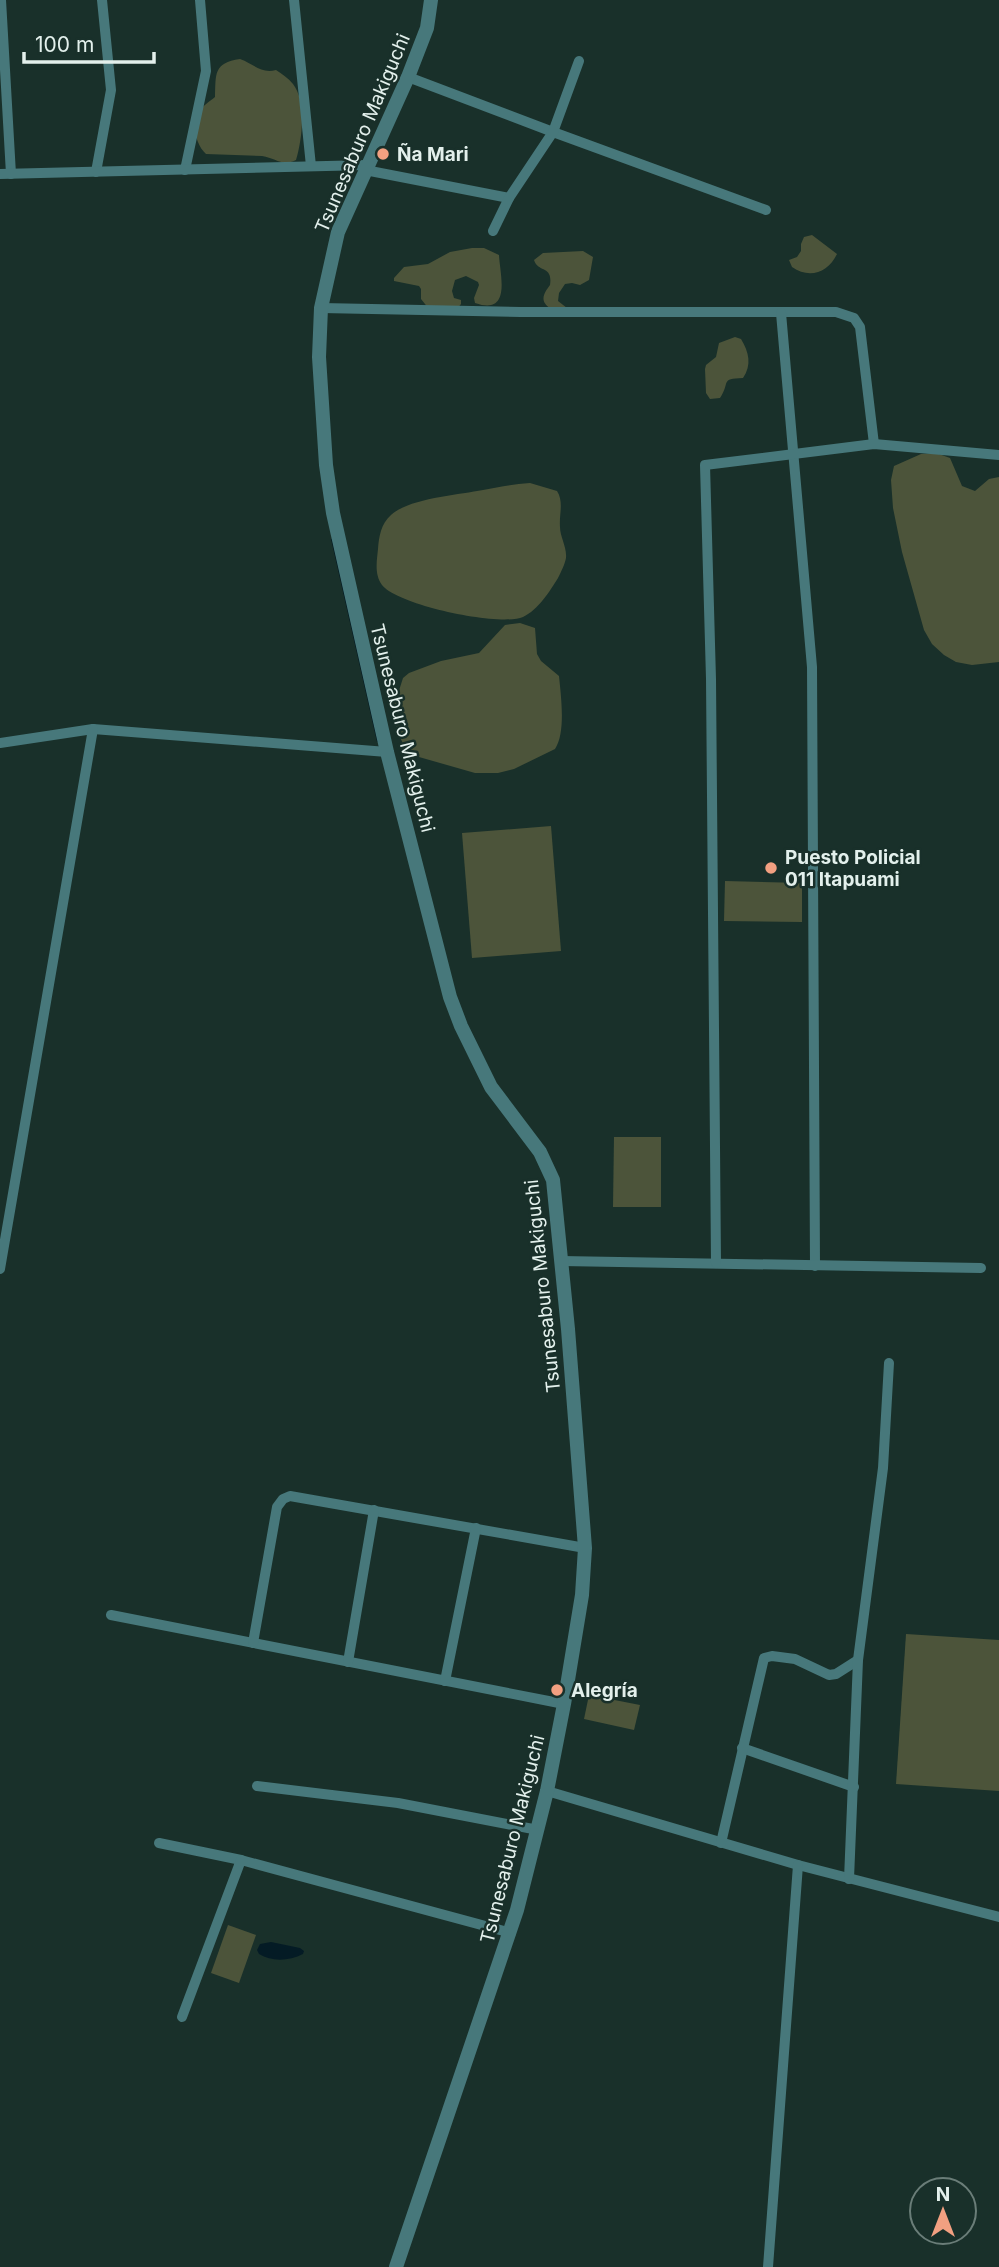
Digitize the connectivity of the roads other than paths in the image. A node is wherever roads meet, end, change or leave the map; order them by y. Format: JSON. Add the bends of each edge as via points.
{"nodes":[{"id":1,"x":1,"y":0,"type":"edge"},
{"id":2,"x":102,"y":0,"type":"edge"},
{"id":3,"x":200,"y":0,"type":"edge"},
{"id":4,"x":294,"y":0,"type":"edge"},
{"id":5,"x":431,"y":0,"type":"edge"},
{"id":6,"x":579,"y":61,"type":"dead end"},
{"id":7,"x":408,"y":77,"type":"junction"},
{"id":8,"x":553,"y":132,"type":"junction"},
{"id":9,"x":311,"y":166,"type":"junction"},
{"id":10,"x":366,"y":168,"type":"junction"},
{"id":11,"x":185,"y":170,"type":"junction"},
{"id":12,"x":96,"y":172,"type":"junction"},
{"id":13,"x":6,"y":174,"type":"edge"},
{"id":14,"x":509,"y":198,"type":"junction"},
{"id":15,"x":766,"y":210,"type":"dead end"},
{"id":16,"x":494,"y":231,"type":"dead end"},
{"id":17,"x":321,"y":308,"type":"junction"},
{"id":18,"x":781,"y":313,"type":"junction"},
{"id":19,"x":874,"y":444,"type":"junction"},
{"id":20,"x":792,"y":454,"type":"junction"},
{"id":21,"x":999,"y":455,"type":"edge"},
{"id":22,"x":93,"y":729,"type":"junction"},
{"id":23,"x":0,"y":743,"type":"edge"},
{"id":24,"x":387,"y":752,"type":"junction"},
{"id":25,"x":561,"y":1261,"type":"junction"},
{"id":26,"x":716,"y":1263,"type":"junction"},
{"id":27,"x":815,"y":1266,"type":"junction"},
{"id":28,"x":981,"y":1268,"type":"dead end"},
{"id":29,"x":0,"y":1269,"type":"edge"},
{"id":30,"x":889,"y":1363,"type":"dead end"},
{"id":31,"x":374,"y":1510,"type":"junction"},
{"id":32,"x":476,"y":1528,"type":"junction"},
{"id":33,"x":585,"y":1548,"type":"junction"},
{"id":34,"x":111,"y":1615,"type":"dead end"},
{"id":35,"x":253,"y":1643,"type":"junction"},
{"id":36,"x":858,"y":1660,"type":"junction"},
{"id":37,"x":348,"y":1662,"type":"junction"},
{"id":38,"x":445,"y":1681,"type":"junction"},
{"id":39,"x":564,"y":1704,"type":"junction"},
{"id":40,"x":743,"y":1748,"type":"junction"},
{"id":41,"x":257,"y":1786,"type":"dead end"},
{"id":42,"x":854,"y":1787,"type":"junction"},
{"id":43,"x":547,"y":1791,"type":"junction"},
{"id":44,"x":538,"y":1830,"type":"junction"},
{"id":45,"x":159,"y":1843,"type":"dead end"},
{"id":46,"x":721,"y":1843,"type":"junction"},
{"id":47,"x":241,"y":1860,"type":"junction"},
{"id":48,"x":798,"y":1865,"type":"junction"},
{"id":49,"x":849,"y":1879,"type":"junction"},
{"id":50,"x":999,"y":1917,"type":"edge"},
{"id":51,"x":511,"y":1933,"type":"junction"},
{"id":52,"x":182,"y":2017,"type":"dead end"},
{"id":53,"x":396,"y":2267,"type":"edge"},
{"id":54,"x":768,"y":2267,"type":"edge"}],
"edges":[{"from":1,"to":13,"type":"street"},
{"from":2,"to":12,"type":"street","via":[[111,90]]},
{"from":3,"to":11,"type":"street","via":[[206,71]]},
{"from":4,"to":9,"type":"street"},
{"from":5,"to":7,"type":"street","name":"Tsunesaburo Makiguchi","via":[[427,28]]},
{"from":6,"to":8,"type":"street"},
{"from":7,"to":8,"type":"street"},
{"from":7,"to":10,"type":"street","name":"Tsunesaburo Makiguchi"},
{"from":8,"to":14,"type":"street"},
{"from":8,"to":15,"type":"street"},
{"from":9,"to":10,"type":"street"},
{"from":9,"to":11,"type":"street"},
{"from":10,"to":14,"type":"street"},
{"from":10,"to":17,"type":"street","name":"Tsunesaburo Makiguchi","via":[[338,232]]},
{"from":11,"to":12,"type":"street"},
{"from":12,"to":13,"type":"street"},
{"from":14,"to":16,"type":"street"},
{"from":17,"to":18,"type":"street"},
{"from":17,"to":24,"type":"street","name":"Tsunesaburo Makiguchi","via":[[319,357],[328,484]]},
{"from":18,"to":19,"type":"street","via":[[836,312],[855,318],[860,327]]},
{"from":18,"to":20,"type":"street"},
{"from":19,"to":20,"type":"street"},
{"from":19,"to":21,"type":"street"},
{"from":20,"to":26,"type":"street","via":[[705,465]]},
{"from":20,"to":27,"type":"street","via":[[812,667]]},
{"from":22,"to":23,"type":"street"},
{"from":22,"to":24,"type":"street"},
{"from":22,"to":29,"type":"street"},
{"from":24,"to":25,"type":"street","name":"Tsunesaburo Makiguchi","via":[[450,997],[491,1087],[550,1170]]},
{"from":25,"to":26,"type":"street"},
{"from":25,"to":33,"type":"street","name":"Tsunesaburo Makiguchi"},
{"from":26,"to":27,"type":"street"},
{"from":27,"to":28,"type":"street"},
{"from":30,"to":36,"type":"street","via":[[883,1468]]},
{"from":31,"to":32,"type":"street"},
{"from":31,"to":35,"type":"street","via":[[298,1496],[283,1499],[277,1507]]},
{"from":31,"to":37,"type":"street"},
{"from":32,"to":33,"type":"street"},
{"from":32,"to":38,"type":"street"},
{"from":33,"to":39,"type":"street","name":"Tsunesaburo Makiguchi"},
{"from":34,"to":35,"type":"street"},
{"from":35,"to":37,"type":"street"},
{"from":36,"to":40,"type":"street","via":[[829,1675],[795,1659],[764,1658]]},
{"from":36,"to":42,"type":"street"},
{"from":37,"to":38,"type":"street"},
{"from":38,"to":39,"type":"street"},
{"from":39,"to":43,"type":"street","name":"Tsunesaburo Makiguchi"},
{"from":40,"to":42,"type":"street"},
{"from":40,"to":46,"type":"street"},
{"from":41,"to":44,"type":"street","via":[[398,1803]]},
{"from":42,"to":49,"type":"street"},
{"from":43,"to":44,"type":"street","name":"Tsunesaburo Makiguchi"},
{"from":43,"to":46,"type":"street"},
{"from":44,"to":51,"type":"street","name":"Tsunesaburo Makiguchi"},
{"from":45,"to":47,"type":"street"},
{"from":46,"to":48,"type":"street"},
{"from":47,"to":51,"type":"street"},
{"from":47,"to":52,"type":"street"},
{"from":48,"to":49,"type":"street"},
{"from":48,"to":54,"type":"street"},
{"from":49,"to":50,"type":"street"},
{"from":51,"to":53,"type":"street","name":"Tsunesaburo Makiguchi"}]}
